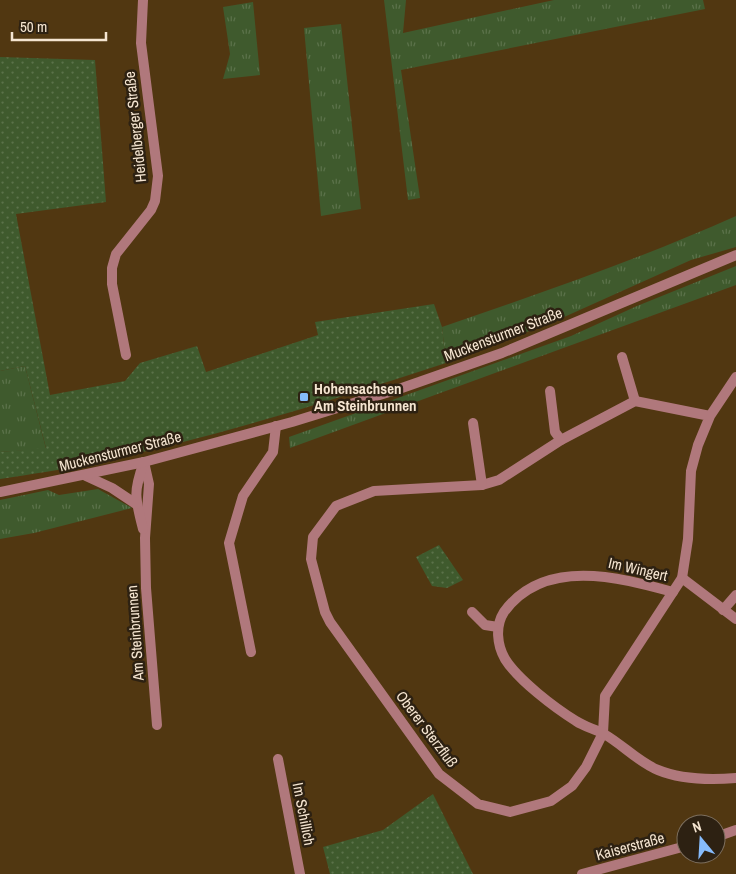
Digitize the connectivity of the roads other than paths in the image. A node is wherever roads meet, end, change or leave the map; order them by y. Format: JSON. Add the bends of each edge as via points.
{"nodes":[{"id":1,"x":143,"y":0,"type":"edge"},
{"id":2,"x":736,"y":256,"type":"edge"},
{"id":3,"x":126,"y":355,"type":"dead end"},
{"id":4,"x":622,"y":357,"type":"dead end"},
{"id":5,"x":736,"y":376,"type":"edge"},
{"id":6,"x":550,"y":391,"type":"dead end"},
{"id":7,"x":635,"y":401,"type":"junction"},
{"id":8,"x":710,"y":416,"type":"junction"},
{"id":9,"x":473,"y":423,"type":"dead end"},
{"id":10,"x":276,"y":426,"type":"junction"},
{"id":11,"x":561,"y":440,"type":"junction"},
{"id":12,"x":144,"y":462,"type":"junction"},
{"id":13,"x":86,"y":476,"type":"junction"},
{"id":14,"x":482,"y":485,"type":"junction"},
{"id":15,"x":0,"y":492,"type":"edge"},
{"id":16,"x":136,"y":504,"type":"junction"},
{"id":17,"x":145,"y":538,"type":"junction"},
{"id":18,"x":682,"y":578,"type":"junction"},
{"id":19,"x":673,"y":592,"type":"junction"},
{"id":20,"x":736,"y":595,"type":"edge"},
{"id":21,"x":723,"y":610,"type":"junction"},
{"id":22,"x":472,"y":612,"type":"dead end"},
{"id":23,"x":736,"y":619,"type":"edge"},
{"id":24,"x":498,"y":628,"type":"junction"},
{"id":25,"x":251,"y":652,"type":"dead end"},
{"id":26,"x":157,"y":725,"type":"dead end"},
{"id":27,"x":603,"y":733,"type":"junction"},
{"id":28,"x":278,"y":759,"type":"dead end"},
{"id":29,"x":736,"y":778,"type":"edge"},
{"id":30,"x":676,"y":849,"type":"edge"},
{"id":31,"x":300,"y":874,"type":"edge"},
{"id":32,"x":582,"y":874,"type":"edge"}],
"edges":[{"from":1,"to":3,"type":"street","name":"Heidelberger Straße","via":[[141,43],[158,176],[151,210],[116,254],[112,268],[112,284]]},
{"from":2,"to":10,"type":"street","name":"Muckensturmer Straße","via":[[502,353],[399,389]]},
{"from":4,"to":7,"type":"street"},
{"from":5,"to":8,"type":"street","name":"Oberer Sterzfluß"},
{"from":6,"to":11,"type":"street","via":[[555,432]]},
{"from":7,"to":8,"type":"street"},
{"from":7,"to":11,"type":"street","name":"Oberer Sterzfluß"},
{"from":8,"to":18,"type":"street","name":"Oberer Sterzfluß","via":[[691,471],[688,539]]},
{"from":9,"to":14,"type":"street"},
{"from":10,"to":12,"type":"street","name":"Muckensturmer Straße"},
{"from":10,"to":25,"type":"street","via":[[273,452],[243,496],[229,543]]},
{"from":11,"to":14,"type":"street","name":"Oberer Sterzfluß","via":[[499,480]]},
{"from":12,"to":13,"type":"street","name":"Muckensturmer Straße"},
{"from":12,"to":16,"type":"street","name":"Am Steinbrunnen","via":[[136,485]]},
{"from":12,"to":17,"type":"street","name":"Am Steinbrunnen","via":[[149,484]]},
{"from":13,"to":15,"type":"street","name":"Muckensturmer Straße"},
{"from":13,"to":16,"type":"street"},
{"from":14,"to":27,"type":"street","name":"Oberer Sterzfluß","via":[[374,491],[336,506],[313,537],[311,559],[325,612],[439,774],[478,804],[510,812],[551,802],[582,774]]},
{"from":16,"to":17,"type":"street","name":"Am Steinbrunnen"},
{"from":17,"to":26,"type":"street","name":"Am Steinbrunnen"},
{"from":18,"to":19,"type":"street","name":"Oberer Sterzfluß"},
{"from":18,"to":21,"type":"street"},
{"from":19,"to":24,"type":"street","name":"Im Wingert","via":[[606,576],[569,577],[545,583],[522,595],[502,615]]},
{"from":19,"to":27,"type":"street","name":"Oberer Sterzfluß","via":[[605,696]]},
{"from":20,"to":21,"type":"street"},
{"from":21,"to":23,"type":"street"},
{"from":22,"to":24,"type":"street","via":[[485,625]]},
{"from":24,"to":27,"type":"street","via":[[505,659],[519,675],[577,722]]},
{"from":27,"to":29,"type":"street","via":[[657,770],[704,780]]},
{"from":28,"to":31,"type":"street","name":"Im Schillich"},
{"from":30,"to":32,"type":"street","name":"Kaiserstraße"}]}
